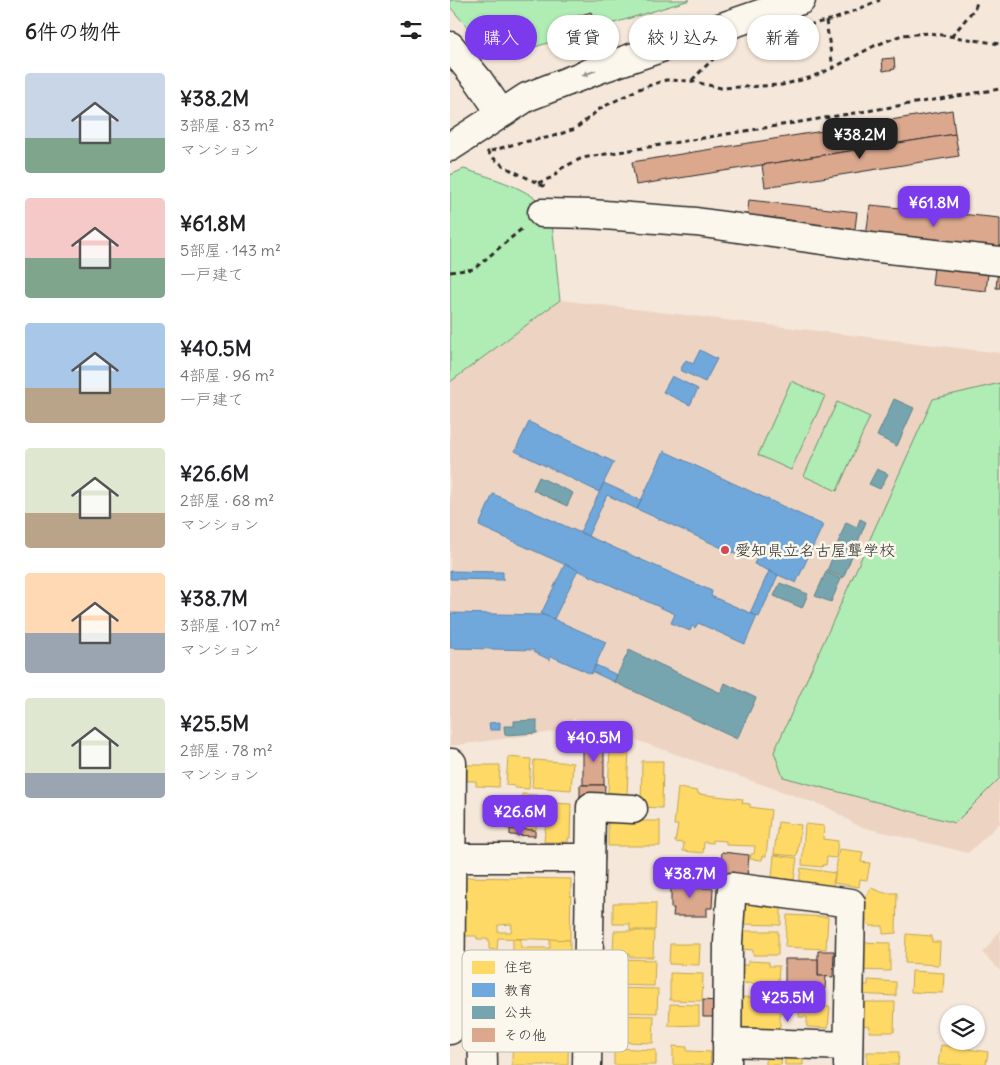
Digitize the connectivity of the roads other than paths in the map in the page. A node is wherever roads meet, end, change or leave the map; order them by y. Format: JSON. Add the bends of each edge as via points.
{"nodes":[{"id":1,"x":801,"y":0,"type":"edge"},
{"id":2,"x":450,"y":46,"type":"edge"},
{"id":3,"x":450,"y":81,"type":"edge"},
{"id":4,"x":479,"y":81,"type":"junction"},
{"id":5,"x":501,"y":113,"type":"junction"},
{"id":6,"x":450,"y":147,"type":"edge"},
{"id":7,"x":545,"y":201,"type":"road end"},
{"id":8,"x":1000,"y":261,"type":"edge"},
{"id":9,"x":450,"y":763,"type":"edge"},
{"id":10,"x":633,"y":809,"type":"dead end"},
{"id":11,"x":451,"y":858,"type":"junction"},
{"id":12,"x":590,"y":858,"type":"junction"},
{"id":13,"x":589,"y":950,"type":"edge"},
{"id":14,"x":450,"y":996,"type":"edge"},
{"id":15,"x":462,"y":1004,"type":"edge"},
{"id":16,"x":450,"y":1030,"type":"edge"},
{"id":17,"x":483,"y":1052,"type":"edge"},
{"id":18,"x":587,"y":1052,"type":"edge"},
{"id":19,"x":727,"y":1054,"type":"edge"},
{"id":20,"x":848,"y":1055,"type":"edge"},
{"id":21,"x":483,"y":1065,"type":"edge"},
{"id":22,"x":587,"y":1065,"type":"edge"}],
"edges":[{"from":1,"to":5,"type":"street","one_way":true,"via":[[602,68],[527,97]]},
{"from":2,"to":4,"type":"street"},
{"from":3,"to":4,"type":"street"},
{"from":4,"to":5,"type":"street"},
{"from":5,"to":6,"type":"street"},
{"from":7,"to":8,"type":"street","via":[[591,214],[696,222],[879,248]]},
{"from":9,"to":11,"type":"street"},
{"from":10,"to":12,"type":"street","via":[[591,806]]},
{"from":11,"to":12,"type":"street"},
{"from":11,"to":14,"type":"street"},
{"from":12,"to":13,"type":"street"},
{"from":14,"to":15,"type":"street"},
{"from":14,"to":16,"type":"street"},
{"from":17,"to":21,"type":"street"},
{"from":18,"to":22,"type":"street"},
{"from":19,"to":20,"type":"street"},
{"from":19,"to":20,"type":"street","via":[[732,887],[851,903]]}]}
